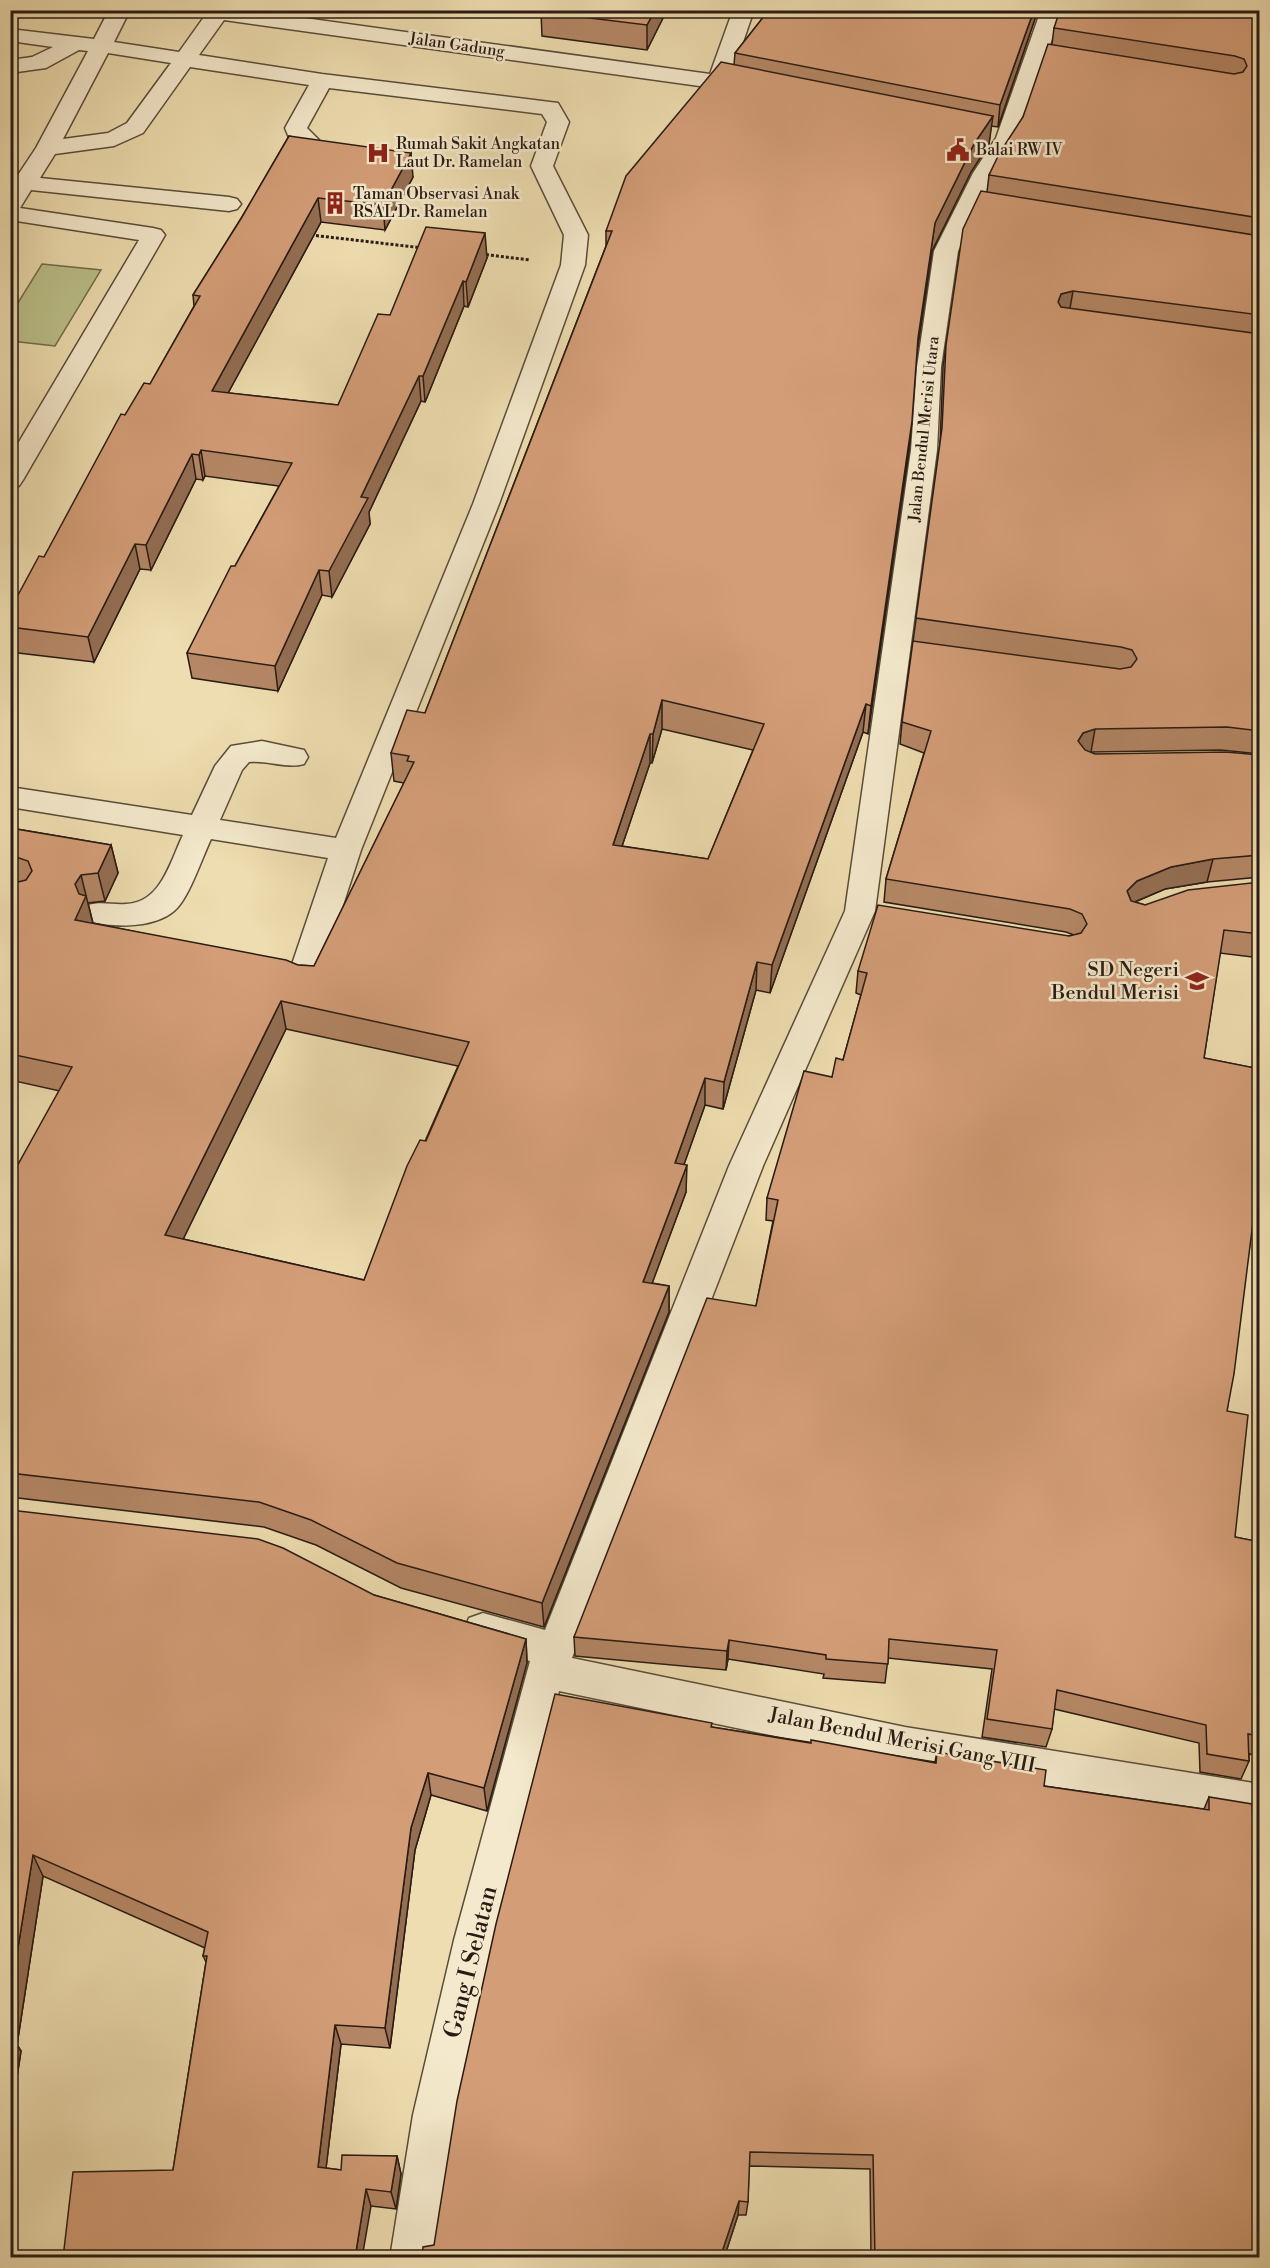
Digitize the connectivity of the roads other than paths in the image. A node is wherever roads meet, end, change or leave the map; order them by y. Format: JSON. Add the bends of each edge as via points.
{"nodes":[{"id":1,"x":120,"y":10,"type":"edge"},
{"id":2,"x":196,"y":10,"type":"edge"},
{"id":3,"x":744,"y":10,"type":"edge"},
{"id":4,"x":1052,"y":10,"type":"edge"},
{"id":5,"x":218,"y":13,"type":"junction"},
{"id":6,"x":10,"y":35,"type":"edge"},
{"id":7,"x":75,"y":43,"type":"junction"},
{"id":8,"x":101,"y":46,"type":"junction"},
{"id":9,"x":1037,"y":56,"type":"junction"},
{"id":10,"x":186,"y":59,"type":"junction"},
{"id":11,"x":1060,"y":59,"type":"edge"},
{"id":12,"x":10,"y":67,"type":"edge"},
{"id":13,"x":718,"y":80,"type":"junction"},
{"id":14,"x":322,"y":81,"type":"junction"},
{"id":15,"x":559,"y":83,"type":"junction"},
{"id":16,"x":765,"y":90,"type":"edge"},
{"id":17,"x":984,"y":134,"type":"edge"},
{"id":18,"x":1007,"y":138,"type":"junction"},
{"id":19,"x":308,"y":140,"type":"edge"},
{"id":20,"x":47,"y":148,"type":"junction"},
{"id":21,"x":26,"y":183,"type":"junction"},
{"id":22,"x":229,"y":204,"type":"dead end"},
{"id":23,"x":10,"y":206,"type":"edge"},
{"id":24,"x":10,"y":213,"type":"edge"},
{"id":25,"x":10,"y":480,"type":"edge"},
{"id":26,"x":294,"y":758,"type":"dead end"},
{"id":27,"x":14,"y":805,"type":"edge"},
{"id":28,"x":200,"y":828,"type":"junction"},
{"id":29,"x":346,"y":850,"type":"junction"},
{"id":30,"x":99,"y":913,"type":"dead end"},
{"id":31,"x":871,"y":913,"type":"joint"},
{"id":32,"x":303,"y":979,"type":"edge"},
{"id":33,"x":453,"y":1622,"type":"edge"},
{"id":34,"x":551,"y":1660,"type":"junction"},
{"id":35,"x":1260,"y":1803,"type":"edge"},
{"id":36,"x":412,"y":2258,"type":"edge"}],
"edges":[{"from":1,"to":8,"type":"street"},
{"from":2,"to":5,"type":"street","name":"Jalan Gadung"},
{"from":3,"to":13,"type":"street"},
{"from":4,"to":9,"type":"street","name":"Jalan Bendul Merisi Utara"},
{"from":5,"to":10,"type":"street"},
{"from":5,"to":15,"type":"street","name":"Jalan Gadung"},
{"from":6,"to":7,"type":"street"},
{"from":7,"to":8,"type":"street"},
{"from":7,"to":12,"type":"street","via":[[38,63]]},
{"from":8,"to":10,"type":"street"},
{"from":8,"to":20,"type":"street"},
{"from":9,"to":11,"type":"street"},
{"from":9,"to":18,"type":"street","name":"Jalan Bendul Merisi Utara"},
{"from":10,"to":14,"type":"street"},
{"from":10,"to":20,"type":"street","via":[[135,128],[114,139]]},
{"from":13,"to":15,"type":"street","name":"Jalan Gadung"},
{"from":13,"to":16,"type":"street","name":"Jalan Gadung"},
{"from":14,"to":15,"type":"street"},
{"from":14,"to":19,"type":"street","via":[[296,128],[298,135]]},
{"from":15,"to":29,"type":"street","via":[[558,122],[542,166],[576,235],[573,265],[486,504]]},
{"from":17,"to":18,"type":"street"},
{"from":18,"to":31,"type":"street","name":"Jalan Bendul Merisi Utara","via":[[984,173],[981,205],[946,251],[929,367],[909,651],[867,870]]},
{"from":20,"to":21,"type":"street"},
{"from":21,"to":22,"type":"street"},
{"from":21,"to":23,"type":"street"},
{"from":24,"to":25,"type":"street","via":[[153,235]]},
{"from":26,"to":28,"type":"street","via":[[262,751],[241,753],[230,766]]},
{"from":27,"to":28,"type":"street"},
{"from":28,"to":29,"type":"street"},
{"from":28,"to":30,"type":"street","via":[[167,900],[139,915]]},
{"from":29,"to":32,"type":"street"},
{"from":31,"to":34,"type":"street","name":"Gang I Selatan","via":[[746,1166]]},
{"from":33,"to":34,"type":"street","name":"Jalan Bendul Merisi Gang VIII"},
{"from":34,"to":35,"type":"street","name":"Jalan Bendul Merisi Gang VIII","via":[[905,1745]]},
{"from":34,"to":36,"type":"street","name":"Gang I Selatan","via":[[475,1940],[438,2103]]}]}
